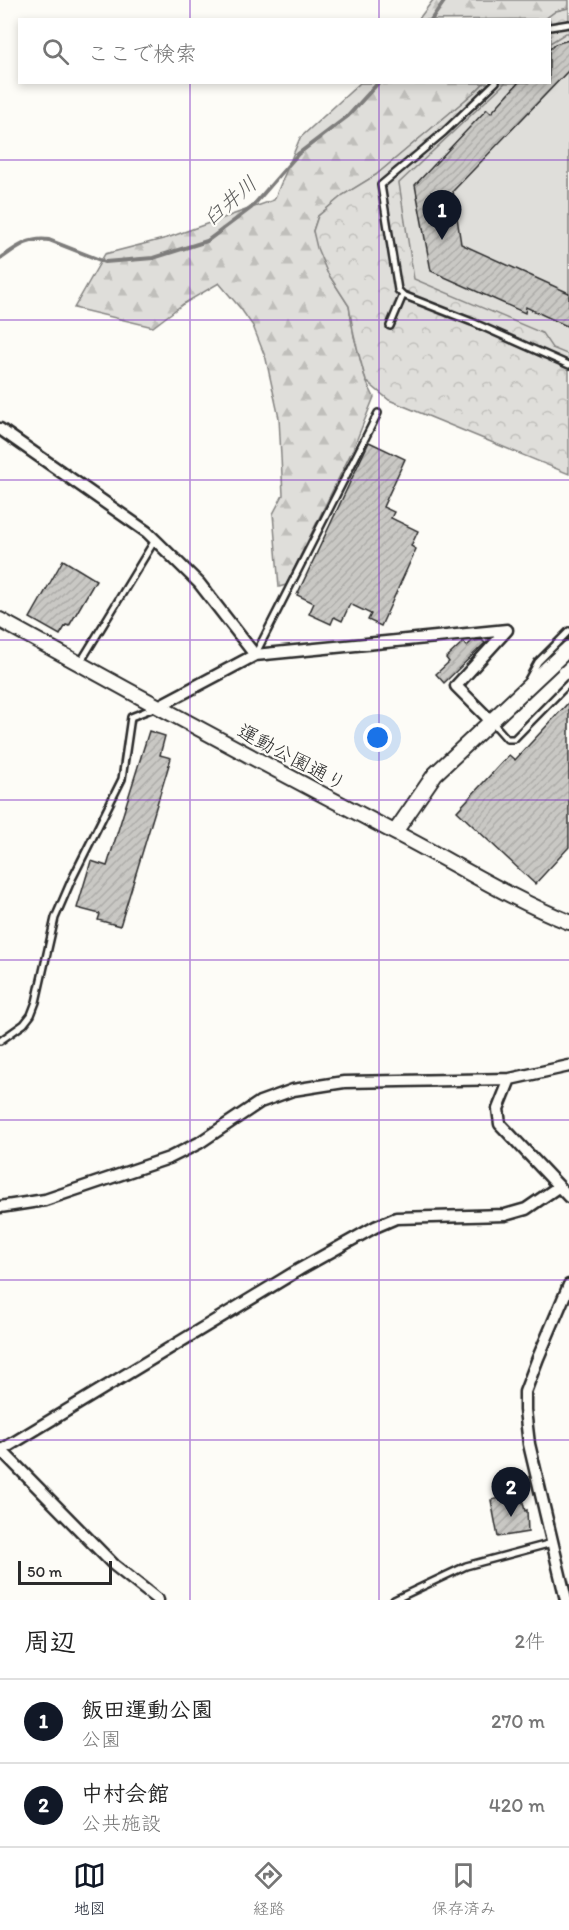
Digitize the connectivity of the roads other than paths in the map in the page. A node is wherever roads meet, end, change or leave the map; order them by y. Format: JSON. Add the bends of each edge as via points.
{"nodes":[{"id":1,"x":569,"y":24,"type":"edge"},
{"id":2,"x":551,"y":27,"type":"edge"},
{"id":3,"x":494,"y":84,"type":"edge"},
{"id":4,"x":403,"y":295,"type":"junction"},
{"id":5,"x":390,"y":326,"type":"dead end"},
{"id":6,"x":569,"y":365,"type":"edge"},
{"id":7,"x":378,"y":413,"type":"dead end"},
{"id":8,"x":0,"y":429,"type":"edge"},
{"id":9,"x":156,"y":539,"type":"junction"},
{"id":10,"x":0,"y":620,"type":"edge"},
{"id":11,"x":569,"y":631,"type":"edge"},
{"id":12,"x":569,"y":648,"type":"edge"},
{"id":13,"x":255,"y":655,"type":"junction"},
{"id":14,"x":79,"y":664,"type":"junction"},
{"id":15,"x":569,"y":683,"type":"edge"},
{"id":16,"x":519,"y":697,"type":"junction"},
{"id":17,"x":157,"y":707,"type":"junction"},
{"id":18,"x":492,"y":722,"type":"junction"},
{"id":19,"x":395,"y":832,"type":"junction"},
{"id":20,"x":569,"y":922,"type":"edge"},
{"id":21,"x":0,"y":1041,"type":"edge"},
{"id":22,"x":569,"y":1066,"type":"edge"},
{"id":23,"x":510,"y":1079,"type":"junction"},
{"id":24,"x":558,"y":1187,"type":"junction"},
{"id":25,"x":569,"y":1197,"type":"edge"},
{"id":26,"x":0,"y":1207,"type":"edge"},
{"id":27,"x":569,"y":1285,"type":"edge"},
{"id":28,"x":0,"y":1450,"type":"edge"},
{"id":29,"x":552,"y":1543,"type":"junction"},
{"id":30,"x":158,"y":1600,"type":"edge"},
{"id":31,"x":394,"y":1600,"type":"edge"},
{"id":32,"x":566,"y":1600,"type":"edge"}],
"edges":[{"from":1,"to":2,"type":"lane"},
{"from":3,"to":4,"type":"lane","via":[[381,185],[398,290]]},
{"from":4,"to":5,"type":"lane"},
{"from":4,"to":6,"type":"lane"},
{"from":7,"to":13,"type":"lane"},
{"from":8,"to":9,"type":"street"},
{"from":9,"to":13,"type":"street","via":[[199,583]]},
{"from":9,"to":14,"type":"lane"},
{"from":10,"to":14,"type":"street","name":"運動公園通り"},
{"from":11,"to":16,"type":"lane","via":[[538,662]]},
{"from":12,"to":16,"type":"street"},
{"from":13,"to":17,"type":"street"},
{"from":13,"to":18,"type":"street","via":[[507,630],[456,686]]},
{"from":14,"to":17,"type":"street","name":"運動公園通り"},
{"from":15,"to":18,"type":"lane","via":[[514,739],[507,739]]},
{"from":16,"to":18,"type":"street"},
{"from":17,"to":19,"type":"street","name":"運動公園通り"},
{"from":17,"to":21,"type":"lane","via":[[131,717],[122,779],[55,918],[31,1016]]},
{"from":18,"to":19,"type":"street","via":[[435,774]]},
{"from":19,"to":20,"type":"street","name":"運動公園通り","via":[[507,894]]},
{"from":22,"to":23,"type":"street"},
{"from":23,"to":24,"type":"street","via":[[498,1110],[500,1124]]},
{"from":23,"to":26,"type":"street","via":[[344,1083],[292,1090],[260,1102],[169,1158],[45,1200]]},
{"from":24,"to":25,"type":"street"},
{"from":24,"to":28,"type":"street","via":[[526,1209],[505,1215],[396,1218],[375,1227]]},
{"from":27,"to":29,"type":"street","via":[[525,1392],[529,1444]]},
{"from":28,"to":30,"type":"street","via":[[114,1565]]},
{"from":29,"to":31,"type":"lane","via":[[466,1566]]},
{"from":29,"to":32,"type":"street"}]}
